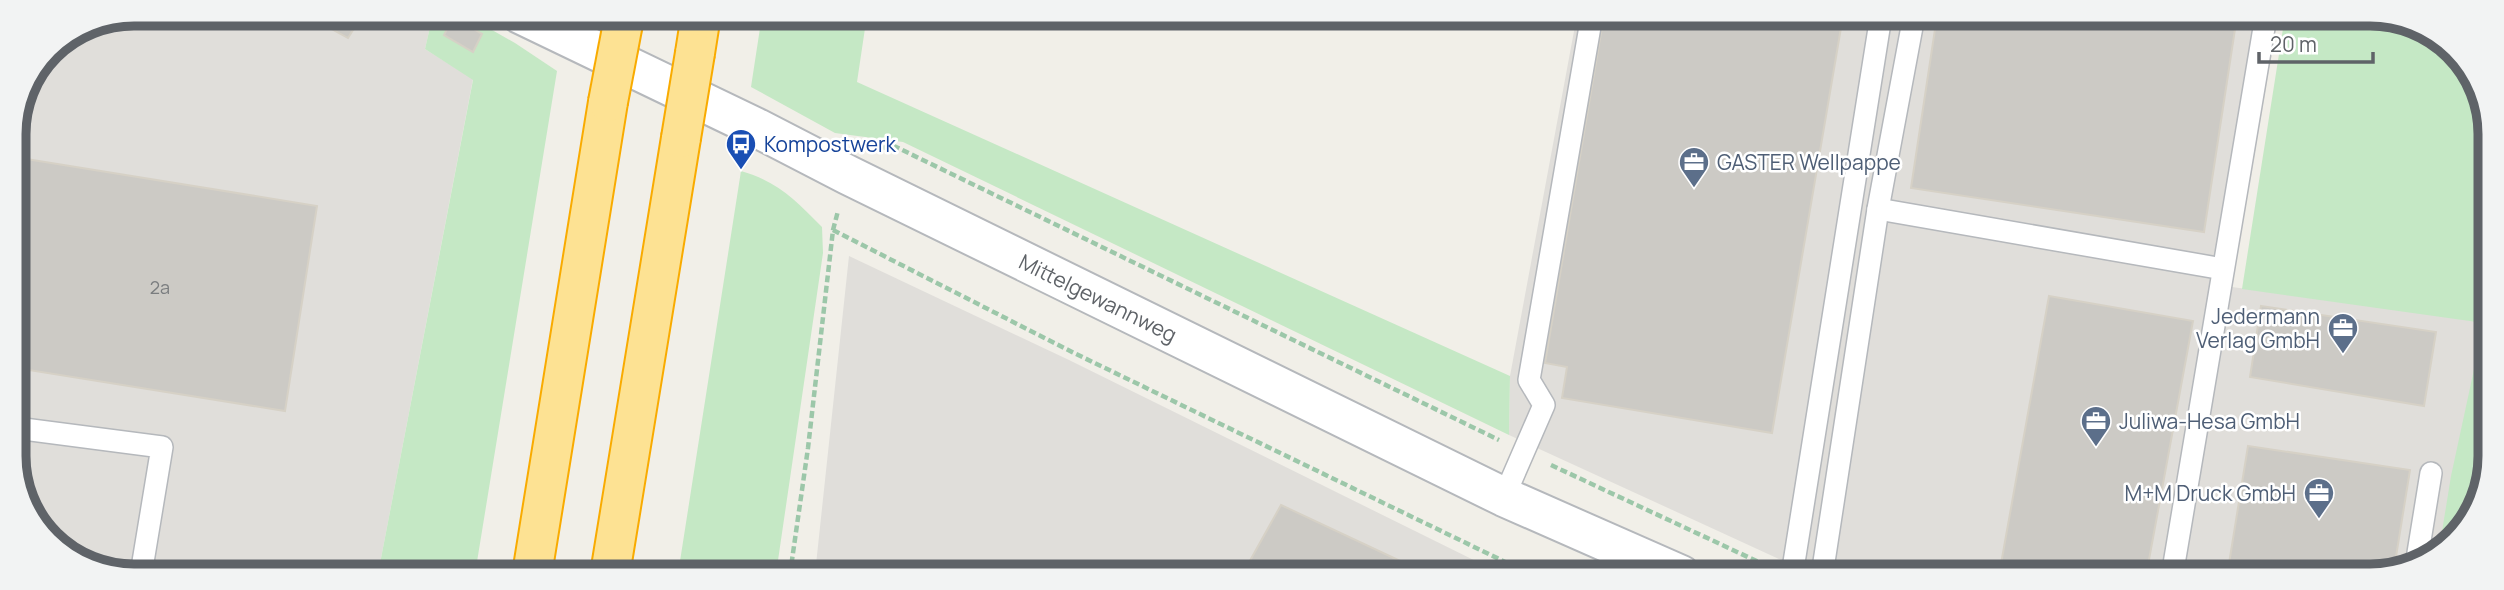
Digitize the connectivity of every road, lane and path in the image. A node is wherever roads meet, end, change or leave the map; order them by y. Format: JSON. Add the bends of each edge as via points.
{"nodes":[{"id":1,"x":545,"y":26,"type":"edge"},
{"id":2,"x":622,"y":26,"type":"edge"},
{"id":3,"x":699,"y":26,"type":"edge"},
{"id":4,"x":1590,"y":26,"type":"edge"},
{"id":5,"x":1879,"y":26,"type":"edge"},
{"id":6,"x":1912,"y":26,"type":"edge"},
{"id":7,"x":2264,"y":26,"type":"edge"},
{"id":8,"x":879,"y":149,"type":"dead end"},
{"id":9,"x":848,"y":175,"type":"junction"},
{"id":10,"x":1878,"y":209,"type":"junction"},
{"id":11,"x":833,"y":230,"type":"junction"},
{"id":12,"x":2223,"y":269,"type":"junction"},
{"id":13,"x":26,"y":429,"type":"edge"},
{"id":14,"x":1524,"y":453,"type":"junction"},
{"id":15,"x":2431,"y":473,"type":"dead end"},
{"id":16,"x":1504,"y":497,"type":"junction"},
{"id":17,"x":2418,"y":552,"type":"edge"},
{"id":18,"x":143,"y":564,"type":"edge"},
{"id":19,"x":534,"y":564,"type":"edge"},
{"id":20,"x":612,"y":564,"type":"edge"},
{"id":21,"x":791,"y":564,"type":"edge"},
{"id":22,"x":1509,"y":564,"type":"edge"},
{"id":23,"x":1656,"y":564,"type":"edge"},
{"id":24,"x":1767,"y":564,"type":"edge"},
{"id":25,"x":1785,"y":564,"type":"edge"},
{"id":26,"x":1824,"y":564,"type":"edge"},
{"id":27,"x":2174,"y":564,"type":"edge"}],
"edges":[{"from":1,"to":9,"type":"street","name":"Mittelgewannweg"},
{"from":2,"to":19,"type":"highway","bridge":true},
{"from":3,"to":20,"type":"highway","bridge":true},
{"from":4,"to":14,"type":"lane","via":[[1529,380],[1544,405]]},
{"from":5,"to":25,"type":"lane"},
{"from":6,"to":10,"type":"lane"},
{"from":7,"to":12,"type":"lane"},
{"from":8,"to":14,"type":"path","via":[[892,145]]},
{"from":9,"to":11,"type":"path"},
{"from":9,"to":16,"type":"street","name":"Mittelgewannweg"},
{"from":10,"to":12,"type":"lane"},
{"from":10,"to":26,"type":"lane"},
{"from":11,"to":21,"type":"path"},
{"from":11,"to":22,"type":"path","via":[[1072,352]]},
{"from":12,"to":27,"type":"lane"},
{"from":13,"to":18,"type":"lane","via":[[162,447]]},
{"from":14,"to":16,"type":"lane"},
{"from":14,"to":24,"type":"path"},
{"from":15,"to":17,"type":"lane"},
{"from":16,"to":23,"type":"street","name":"Mittelgewannweg"}]}
